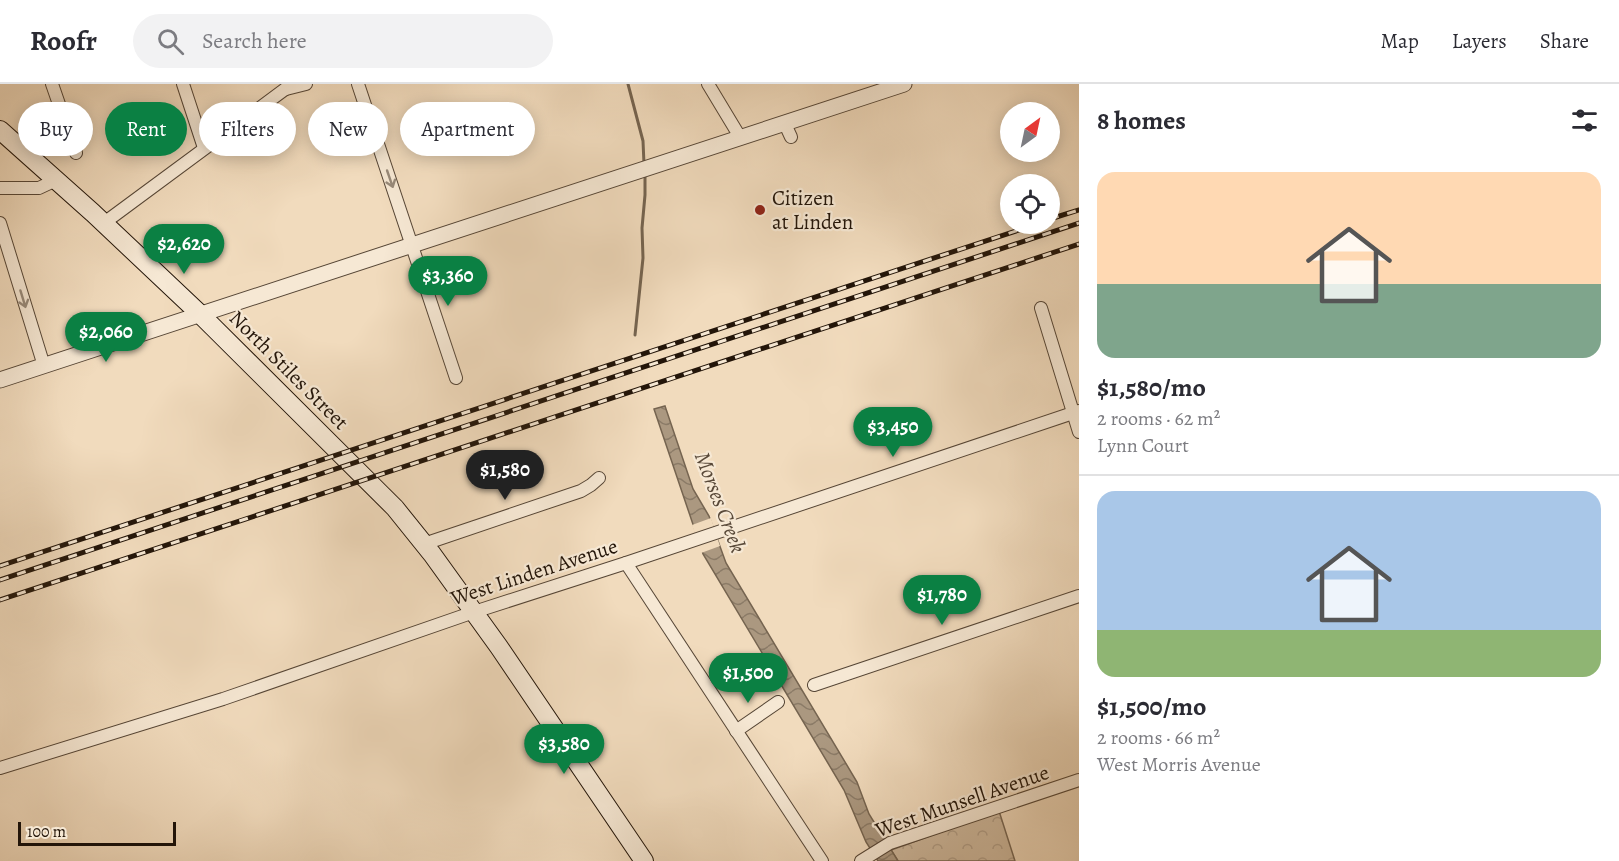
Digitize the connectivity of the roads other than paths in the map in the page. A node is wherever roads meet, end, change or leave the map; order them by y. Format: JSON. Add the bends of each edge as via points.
{"nodes":[{"id":1,"x":52,"y":84,"type":"edge"},
{"id":2,"x":183,"y":84,"type":"edge"},
{"id":3,"x":306,"y":84,"type":"edge"},
{"id":4,"x":358,"y":84,"type":"edge"},
{"id":5,"x":708,"y":84,"type":"edge"},
{"id":6,"x":904,"y":84,"type":"edge"},
{"id":7,"x":288,"y":87,"type":"edge"},
{"id":8,"x":58,"y":102,"type":"edge"},
{"id":9,"x":267,"y":102,"type":"edge"},
{"id":10,"x":0,"y":130,"type":"edge"},
{"id":11,"x":199,"y":133,"type":"edge"},
{"id":12,"x":740,"y":137,"type":"junction"},
{"id":13,"x":199,"y":152,"type":"edge"},
{"id":14,"x":56,"y":180,"type":"junction"},
{"id":15,"x":0,"y":188,"type":"edge"},
{"id":16,"x":0,"y":223,"type":"edge"},
{"id":17,"x":104,"y":223,"type":"junction"},
{"id":18,"x":412,"y":245,"type":"junction"},
{"id":19,"x":1041,"y":308,"type":"dead end"},
{"id":20,"x":201,"y":315,"type":"junction"},
{"id":21,"x":44,"y":366,"type":"junction"},
{"id":22,"x":456,"y":378,"type":"dead end"},
{"id":23,"x":0,"y":380,"type":"edge"},
{"id":24,"x":1076,"y":413,"type":"edge"},
{"id":25,"x":1079,"y":432,"type":"edge"},
{"id":26,"x":599,"y":478,"type":"dead end"},
{"id":27,"x":424,"y":544,"type":"junction"},
{"id":28,"x":626,"y":563,"type":"junction"},
{"id":29,"x":1079,"y":596,"type":"edge"},
{"id":30,"x":474,"y":612,"type":"junction"},
{"id":31,"x":814,"y":685,"type":"dead end"},
{"id":32,"x":777,"y":702,"type":"dead end"},
{"id":33,"x":736,"y":731,"type":"junction"},
{"id":34,"x":0,"y":768,"type":"edge"},
{"id":35,"x":1079,"y":780,"type":"edge"},
{"id":36,"x":865,"y":858,"type":"edge"},
{"id":37,"x":644,"y":861,"type":"edge"},
{"id":38,"x":822,"y":861,"type":"edge"}],
"edges":[{"from":1,"to":8,"type":"street"},
{"from":2,"to":11,"type":"street"},
{"from":3,"to":7,"type":"street"},
{"from":4,"to":18,"type":"street","one_way":true},
{"from":5,"to":12,"type":"street"},
{"from":6,"to":12,"type":"street","via":[[788,130]]},
{"from":7,"to":9,"type":"street"},
{"from":10,"to":14,"type":"main road","name":"North Stiles Street"},
{"from":12,"to":18,"type":"street"},
{"from":13,"to":17,"type":"street"},
{"from":14,"to":15,"type":"street","via":[[39,188]]},
{"from":14,"to":17,"type":"main road","name":"North Stiles Street"},
{"from":16,"to":21,"type":"street","one_way":true},
{"from":17,"to":20,"type":"main road","name":"North Stiles Street"},
{"from":18,"to":20,"type":"street"},
{"from":18,"to":22,"type":"street"},
{"from":19,"to":24,"type":"street"},
{"from":20,"to":21,"type":"street"},
{"from":20,"to":27,"type":"main road","name":"North Stiles Street","via":[[386,498]]},
{"from":21,"to":23,"type":"street"},
{"from":24,"to":25,"type":"street"},
{"from":24,"to":28,"type":"street","name":"West Linden Avenue"},
{"from":26,"to":27,"type":"street","via":[[580,491]]},
{"from":27,"to":30,"type":"main road","name":"North Stiles Street"},
{"from":28,"to":30,"type":"street","name":"West Linden Avenue"},
{"from":28,"to":33,"type":"street"},
{"from":29,"to":31,"type":"street"},
{"from":30,"to":34,"type":"street","name":"West Linden Avenue","via":[[223,699]]},
{"from":30,"to":37,"type":"main road","name":"North Stiles Street"},
{"from":32,"to":33,"type":"street"},
{"from":33,"to":38,"type":"street"},
{"from":35,"to":36,"type":"street","name":"West Munsell Avenue","via":[[890,843]]}]}
